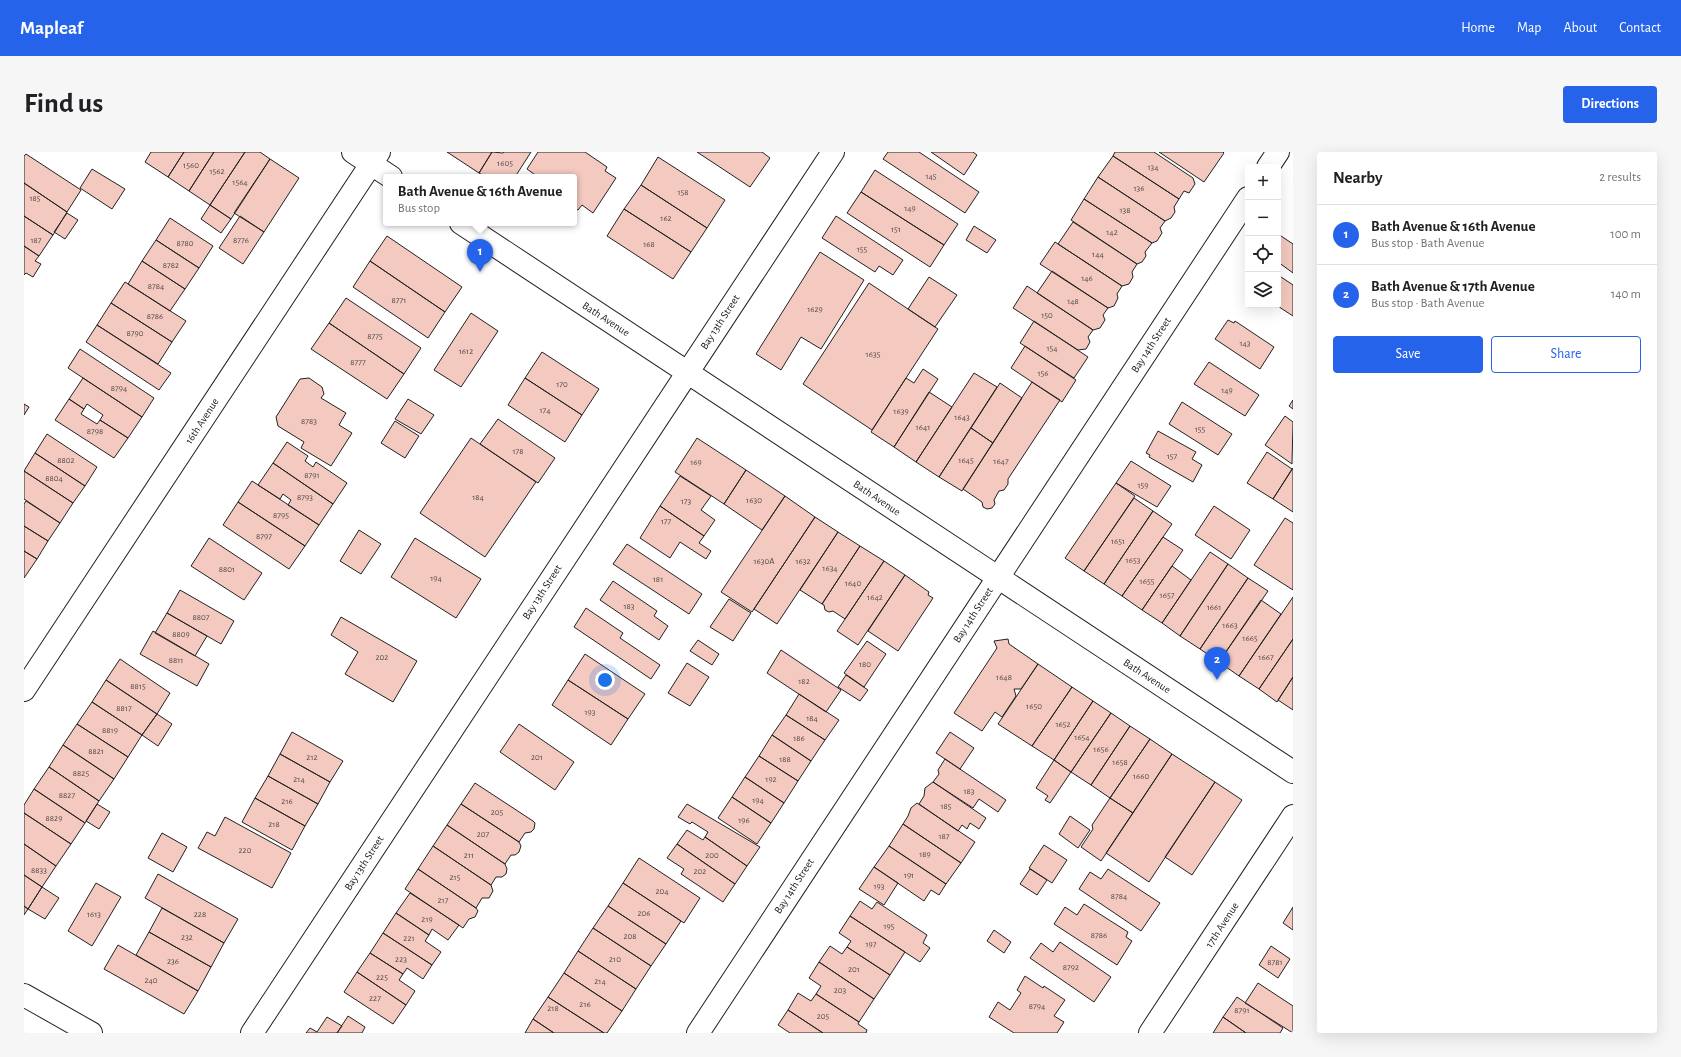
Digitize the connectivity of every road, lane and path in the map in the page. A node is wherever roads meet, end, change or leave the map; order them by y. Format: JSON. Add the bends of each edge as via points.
{"nodes":[{"id":1,"x":353,"y":152,"type":"edge"},
{"id":2,"x":833,"y":152,"type":"edge"},
{"id":3,"x":1278,"y":152,"type":"edge"},
{"id":4,"x":375,"y":158,"type":"edge"},
{"id":5,"x":1270,"y":164,"type":"edge"},
{"id":6,"x":388,"y":174,"type":"edge"},
{"id":7,"x":1247,"y":200,"type":"edge"},
{"id":8,"x":466,"y":226,"type":"edge"},
{"id":9,"x":687,"y":372,"type":"junction"},
{"id":10,"x":997,"y":578,"type":"junction"},
{"id":11,"x":24,"y":690,"type":"edge"},
{"id":12,"x":1293,"y":772,"type":"edge"},
{"id":13,"x":1293,"y":816,"type":"edge"},
{"id":14,"x":24,"y":995,"type":"edge"},
{"id":15,"x":91,"y":1033,"type":"edge"},
{"id":16,"x":252,"y":1033,"type":"edge"},
{"id":17,"x":698,"y":1033,"type":"edge"},
{"id":18,"x":1150,"y":1033,"type":"edge"}],
"edges":[{"from":1,"to":4,"type":"street"},
{"from":2,"to":9,"type":"street","name":"Bay 13th Street"},
{"from":3,"to":5,"type":"street"},
{"from":4,"to":6,"type":"street"},
{"from":4,"to":11,"type":"street","name":"16th Avenue"},
{"from":7,"to":10,"type":"street","name":"Bay 14th Street"},
{"from":8,"to":9,"type":"street","name":"Bath Avenue"},
{"from":9,"to":10,"type":"street","name":"Bath Avenue"},
{"from":9,"to":16,"type":"street","name":"Bay 13th Street"},
{"from":10,"to":12,"type":"street","name":"Bath Avenue"},
{"from":10,"to":17,"type":"street","name":"Bay 14th Street"},
{"from":13,"to":18,"type":"street","name":"17th Avenue"},
{"from":14,"to":15,"type":"street"}]}
